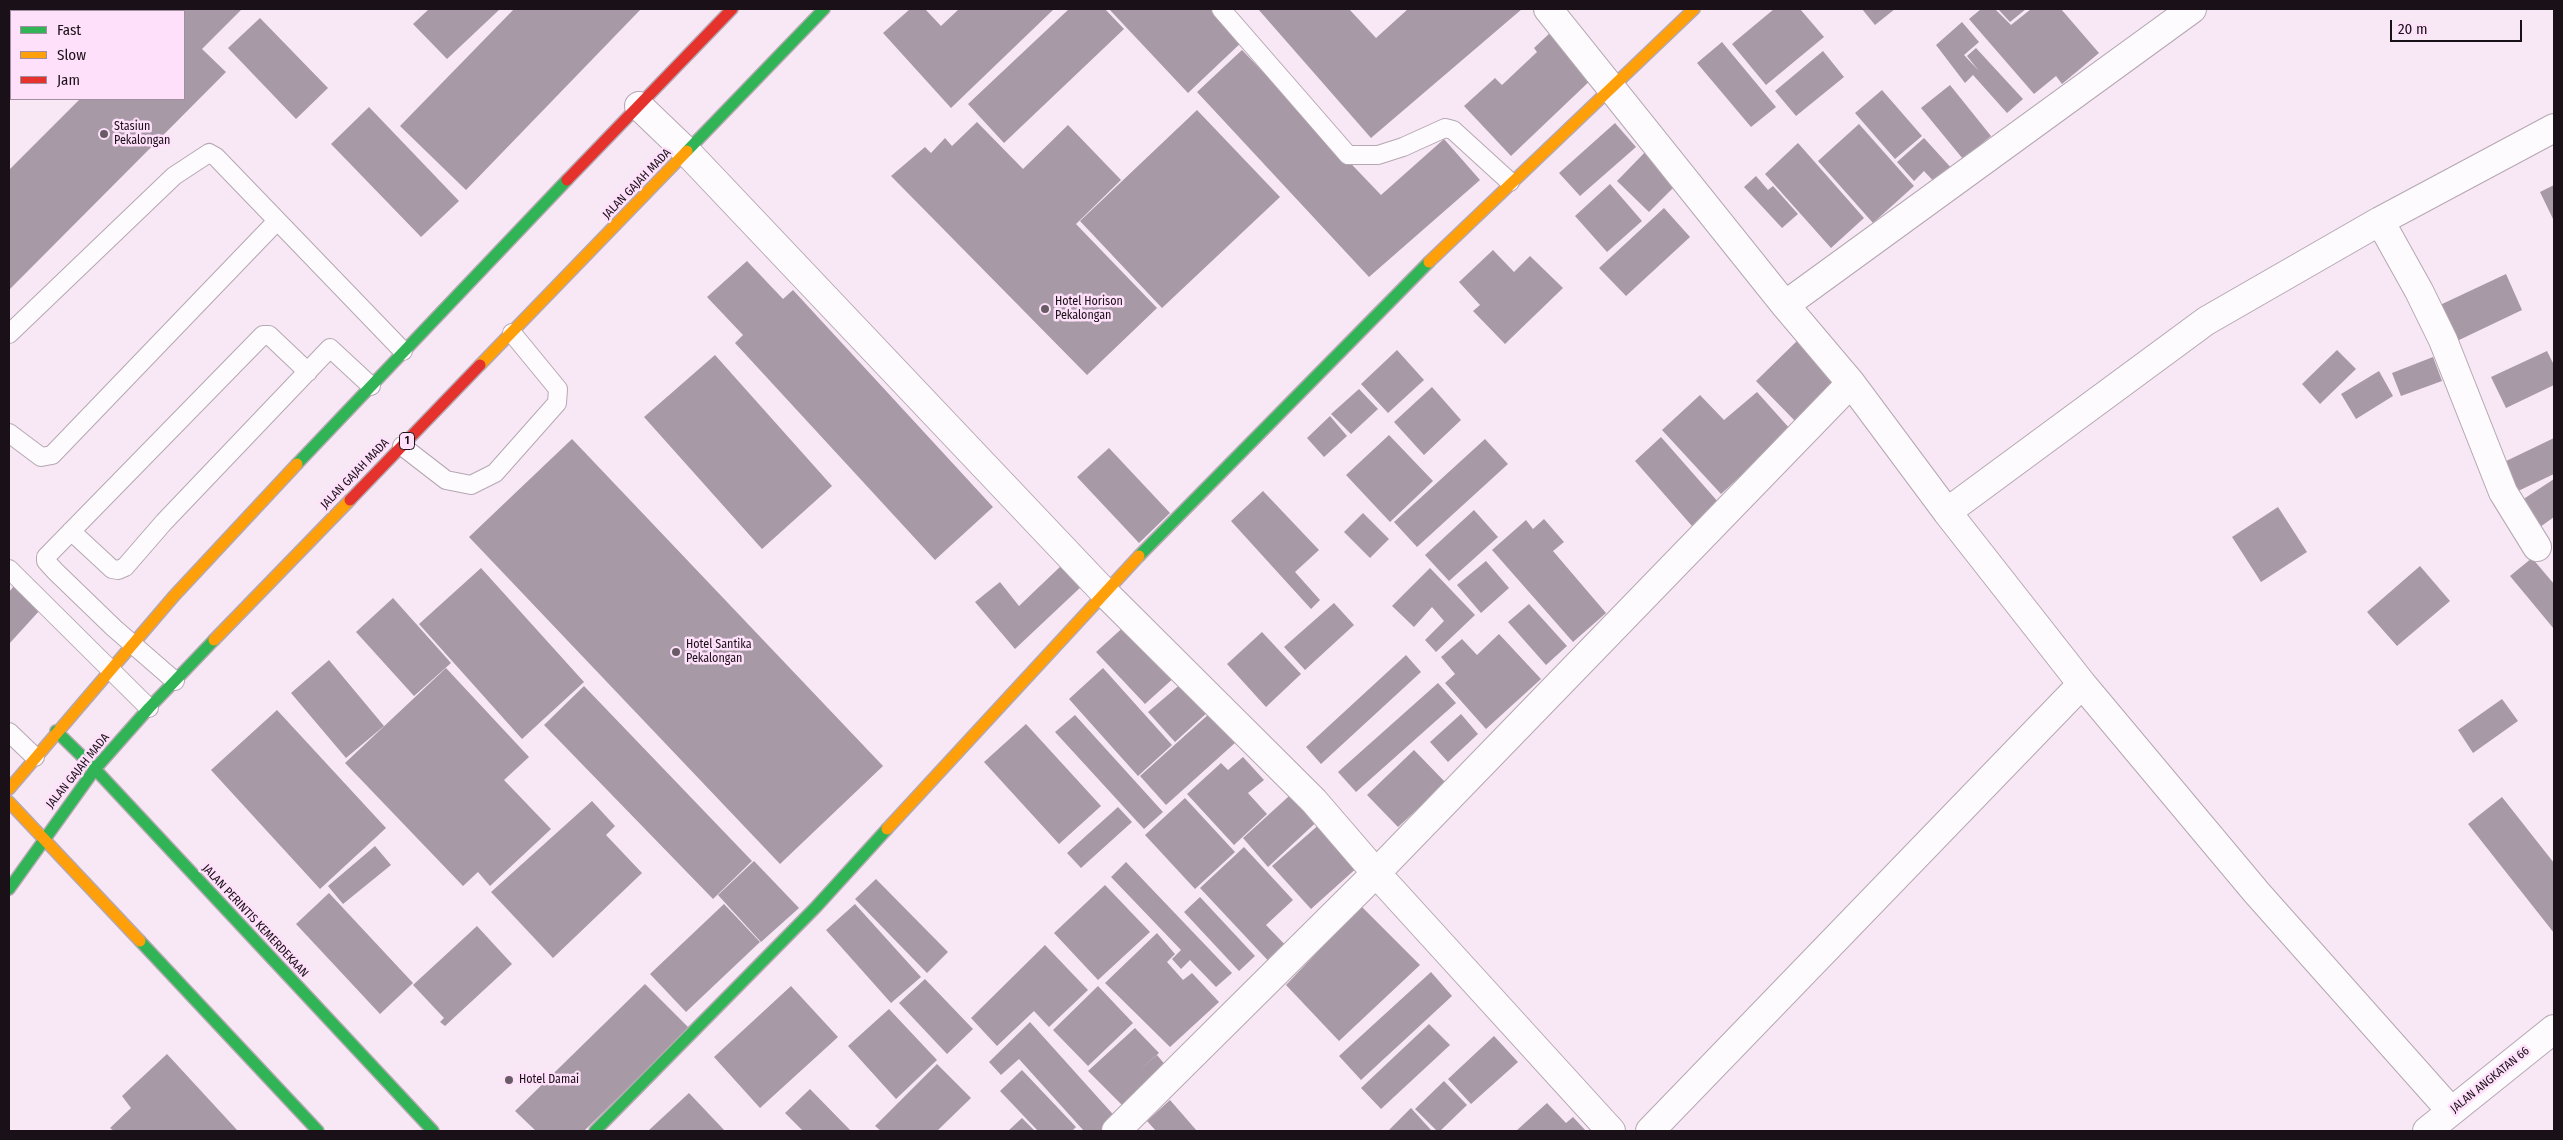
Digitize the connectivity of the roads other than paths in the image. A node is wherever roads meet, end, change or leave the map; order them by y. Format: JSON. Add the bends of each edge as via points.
{"nodes":[{"id":1,"x":732,"y":9,"type":"edge"},
{"id":2,"x":824,"y":9,"type":"edge"},
{"id":3,"x":1221,"y":9,"type":"edge"},
{"id":4,"x":1548,"y":9,"type":"edge"},
{"id":5,"x":1694,"y":9,"type":"edge"},
{"id":6,"x":2192,"y":9,"type":"edge"},
{"id":7,"x":1611,"y":87,"type":"junction"},
{"id":8,"x":639,"y":106,"type":"junction"},
{"id":9,"x":2554,"y":128,"type":"edge"},
{"id":10,"x":687,"y":152,"type":"junction"},
{"id":11,"x":1510,"y":182,"type":"junction"},
{"id":12,"x":2380,"y":221,"type":"junction"},
{"id":13,"x":276,"y":222,"type":"junction"},
{"id":14,"x":1785,"y":305,"type":"junction"},
{"id":15,"x":512,"y":333,"type":"junction"},
{"id":16,"x":9,"y":334,"type":"edge"},
{"id":17,"x":403,"y":350,"type":"junction"},
{"id":18,"x":308,"y":372,"type":"junction"},
{"id":19,"x":1852,"y":383,"type":"junction"},
{"id":20,"x":371,"y":386,"type":"junction"},
{"id":21,"x":9,"y":433,"type":"edge"},
{"id":22,"x":402,"y":446,"type":"junction"},
{"id":23,"x":1947,"y":512,"type":"junction"},
{"id":24,"x":71,"y":531,"type":"junction"},
{"id":25,"x":2537,"y":547,"type":"dead end"},
{"id":26,"x":9,"y":569,"type":"edge"},
{"id":27,"x":1104,"y":592,"type":"junction"},
{"id":28,"x":132,"y":643,"type":"junction"},
{"id":29,"x":109,"y":669,"type":"junction"},
{"id":30,"x":174,"y":680,"type":"junction"},
{"id":31,"x":2082,"y":684,"type":"junction"},
{"id":32,"x":149,"y":708,"type":"junction"},
{"id":33,"x":9,"y":732,"type":"edge"},
{"id":34,"x":56,"y":732,"type":"junction"},
{"id":35,"x":35,"y":757,"type":"junction"},
{"id":36,"x":94,"y":769,"type":"junction"},
{"id":37,"x":9,"y":789,"type":"edge"},
{"id":38,"x":9,"y":802,"type":"edge"},
{"id":39,"x":43,"y":839,"type":"junction"},
{"id":40,"x":1376,"y":873,"type":"junction"},
{"id":41,"x":9,"y":889,"type":"edge"},
{"id":42,"x":2554,"y":1029,"type":"edge"},
{"id":43,"x":2451,"y":1111,"type":"junction"},
{"id":44,"x":318,"y":1131,"type":"edge"},
{"id":45,"x":433,"y":1131,"type":"edge"},
{"id":46,"x":595,"y":1131,"type":"edge"},
{"id":47,"x":1116,"y":1131,"type":"edge"},
{"id":48,"x":1611,"y":1131,"type":"edge"},
{"id":49,"x":1650,"y":1131,"type":"edge"},
{"id":50,"x":2427,"y":1131,"type":"edge"}],
"edges":[{"from":1,"to":8,"type":"main road"},
{"from":2,"to":10,"type":"main road","name":"JALAN GAJAH MADA","number":"1"},
{"from":3,"to":11,"type":"lane","via":[[1348,155],[1378,154],[1403,147],[1445,128],[1453,130]]},
{"from":4,"to":7,"type":"street"},
{"from":5,"to":7,"type":"main road"},
{"from":6,"to":14,"type":"street"},
{"from":7,"to":11,"type":"main road"},
{"from":7,"to":14,"type":"street"},
{"from":8,"to":10,"type":"street"},
{"from":8,"to":17,"type":"main road"},
{"from":9,"to":12,"type":"street"},
{"from":10,"to":15,"type":"main road","name":"JALAN GAJAH MADA","number":"1"},
{"from":10,"to":27,"type":"street"},
{"from":11,"to":27,"type":"main road","via":[[1358,331]]},
{"from":12,"to":23,"type":"street","via":[[2206,322]]},
{"from":12,"to":25,"type":"street","via":[[2443,340],[2504,492]]},
{"from":13,"to":16,"type":"lane","via":[[209,153],[174,176]]},
{"from":13,"to":17,"type":"lane"},
{"from":13,"to":21,"type":"lane","via":[[52,455],[41,457]]},
{"from":14,"to":19,"type":"street"},
{"from":15,"to":22,"type":"main road","name":"JALAN GAJAH MADA","number":"1"},
{"from":15,"to":22,"type":"lane","via":[[558,389],[557,403],[495,473],[472,485],[446,480]]},
{"from":17,"to":20,"type":"main road"},
{"from":18,"to":20,"type":"lane","via":[[331,348]]},
{"from":18,"to":24,"type":"lane","via":[[269,335],[264,335]]},
{"from":18,"to":24,"type":"lane","via":[[125,567],[112,569]]},
{"from":19,"to":23,"type":"street"},
{"from":19,"to":40,"type":"street"},
{"from":20,"to":28,"type":"main road"},
{"from":22,"to":30,"type":"main road","name":"JALAN GAJAH MADA","number":"1"},
{"from":23,"to":31,"type":"street"},
{"from":24,"to":28,"type":"lane","via":[[46,560]]},
{"from":26,"to":29,"type":"lane"},
{"from":27,"to":40,"type":"street","via":[[1314,801]]},
{"from":27,"to":46,"type":"main road","via":[[816,908]]},
{"from":28,"to":29,"type":"main road"},
{"from":28,"to":30,"type":"lane"},
{"from":29,"to":32,"type":"lane"},
{"from":29,"to":34,"type":"main road"},
{"from":30,"to":32,"type":"main road","name":"JALAN GAJAH MADA","number":"1"},
{"from":31,"to":43,"type":"street","via":[[2257,893]]},
{"from":31,"to":49,"type":"street"},
{"from":32,"to":36,"type":"main road","name":"JALAN GAJAH MADA","number":"1"},
{"from":33,"to":35,"type":"lane"},
{"from":34,"to":35,"type":"main road"},
{"from":34,"to":36,"type":"main road","name":"JALAN PERINTIS KEMERDEKAAN"},
{"from":35,"to":37,"type":"main road"},
{"from":36,"to":39,"type":"main road","name":"JALAN GAJAH MADA","number":"1"},
{"from":36,"to":45,"type":"main road","name":"JALAN PERINTIS KEMERDEKAAN"},
{"from":38,"to":39,"type":"main road"},
{"from":39,"to":41,"type":"main road","name":"JALAN GAJAH MADA","number":"1"},
{"from":39,"to":44,"type":"main road"},
{"from":40,"to":47,"type":"street"},
{"from":40,"to":48,"type":"street"},
{"from":42,"to":43,"type":"street","name":"JALAN ANGKATAN 66"},
{"from":43,"to":50,"type":"street","name":"JALAN ANGKATAN 66"}]}
